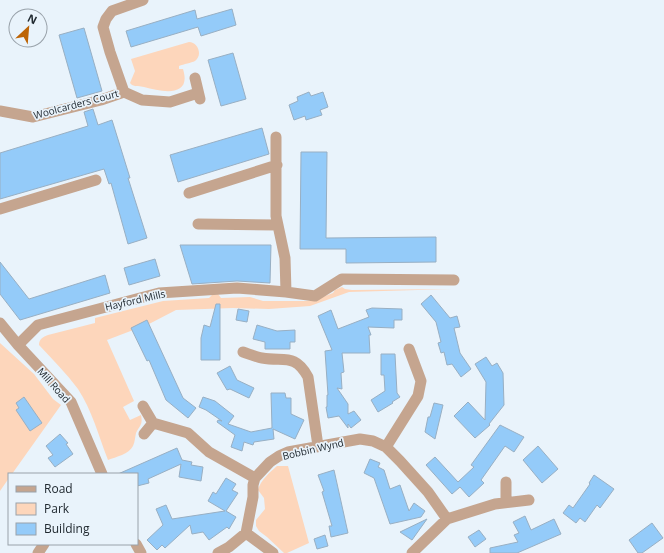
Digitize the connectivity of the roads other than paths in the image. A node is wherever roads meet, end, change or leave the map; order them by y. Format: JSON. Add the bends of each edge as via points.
{"nodes":[{"id":1,"x":143,"y":0,"type":"edge"},
{"id":2,"x":195,"y":78,"type":"dead end"},
{"id":3,"x":124,"y":92,"type":"junction"},
{"id":4,"x":0,"y":111,"type":"edge"},
{"id":5,"x":276,"y":137,"type":"dead end"},
{"id":6,"x":277,"y":165,"type":"junction"},
{"id":7,"x":96,"y":180,"type":"dead end"},
{"id":8,"x":189,"y":193,"type":"dead end"},
{"id":9,"x":0,"y":209,"type":"edge"},
{"id":10,"x":198,"y":224,"type":"dead end"},
{"id":11,"x":278,"y":225,"type":"junction"},
{"id":12,"x":454,"y":280,"type":"dead end"},
{"id":13,"x":286,"y":292,"type":"junction"},
{"id":14,"x":0,"y":323,"type":"edge"},
{"id":15,"x":18,"y":345,"type":"junction"},
{"id":16,"x":409,"y":349,"type":"dead end"},
{"id":17,"x":243,"y":352,"type":"dead end"},
{"id":18,"x":142,"y":406,"type":"dead end"},
{"id":19,"x":153,"y":423,"type":"junction"},
{"id":20,"x":144,"y":434,"type":"dead end"},
{"id":21,"x":318,"y":446,"type":"junction"},
{"id":22,"x":386,"y":447,"type":"junction"},
{"id":23,"x":102,"y":473,"type":"edge"},
{"id":24,"x":255,"y":478,"type":"junction"},
{"id":25,"x":506,"y":482,"type":"dead end"},
{"id":26,"x":529,"y":500,"type":"dead end"},
{"id":27,"x":506,"y":502,"type":"junction"},
{"id":28,"x":447,"y":519,"type":"junction"},
{"id":29,"x":246,"y":533,"type":"junction"},
{"id":30,"x":218,"y":553,"type":"edge"},
{"id":31,"x":273,"y":553,"type":"edge"},
{"id":32,"x":412,"y":553,"type":"edge"}],
"edges":[{"from":1,"to":3,"type":"street","via":[[112,11],[103,27]]},
{"from":2,"to":3,"type":"street","name":"Woolcarders Court","via":[[199,96],[170,102],[142,100]]},
{"from":3,"to":4,"type":"street","name":"Woolcarders Court","via":[[33,117]]},
{"from":5,"to":6,"type":"street"},
{"from":6,"to":8,"type":"street"},
{"from":6,"to":11,"type":"street"},
{"from":7,"to":9,"type":"street"},
{"from":10,"to":11,"type":"street"},
{"from":11,"to":13,"type":"street","via":[[285,258]]},
{"from":12,"to":13,"type":"street","name":"Hayford Mills","via":[[342,279],[315,296]]},
{"from":13,"to":15,"type":"street","name":"Hayford Mills","via":[[237,288],[159,293],[38,326]]},
{"from":14,"to":15,"type":"street","name":"Mill Road"},
{"from":15,"to":23,"type":"street","name":"Mill Road","via":[[71,402]]},
{"from":16,"to":22,"type":"street","via":[[421,381],[418,396]]},
{"from":17,"to":21,"type":"street","via":[[260,358],[296,362],[304,368],[308,377]]},
{"from":18,"to":19,"type":"street"},
{"from":19,"to":20,"type":"street"},
{"from":19,"to":24,"type":"street","via":[[188,433],[210,452]]},
{"from":21,"to":22,"type":"street","name":"Bobbin Wynd","via":[[360,439]]},
{"from":21,"to":24,"type":"street","name":"Bobbin Wynd","via":[[279,456]]},
{"from":22,"to":28,"type":"street","name":"Bobbin Wynd","via":[[428,492]]},
{"from":24,"to":29,"type":"street"},
{"from":25,"to":27,"type":"street"},
{"from":26,"to":27,"type":"street"},
{"from":27,"to":28,"type":"street"},
{"from":28,"to":32,"type":"street"},
{"from":29,"to":30,"type":"street"},
{"from":29,"to":31,"type":"street"}]}
